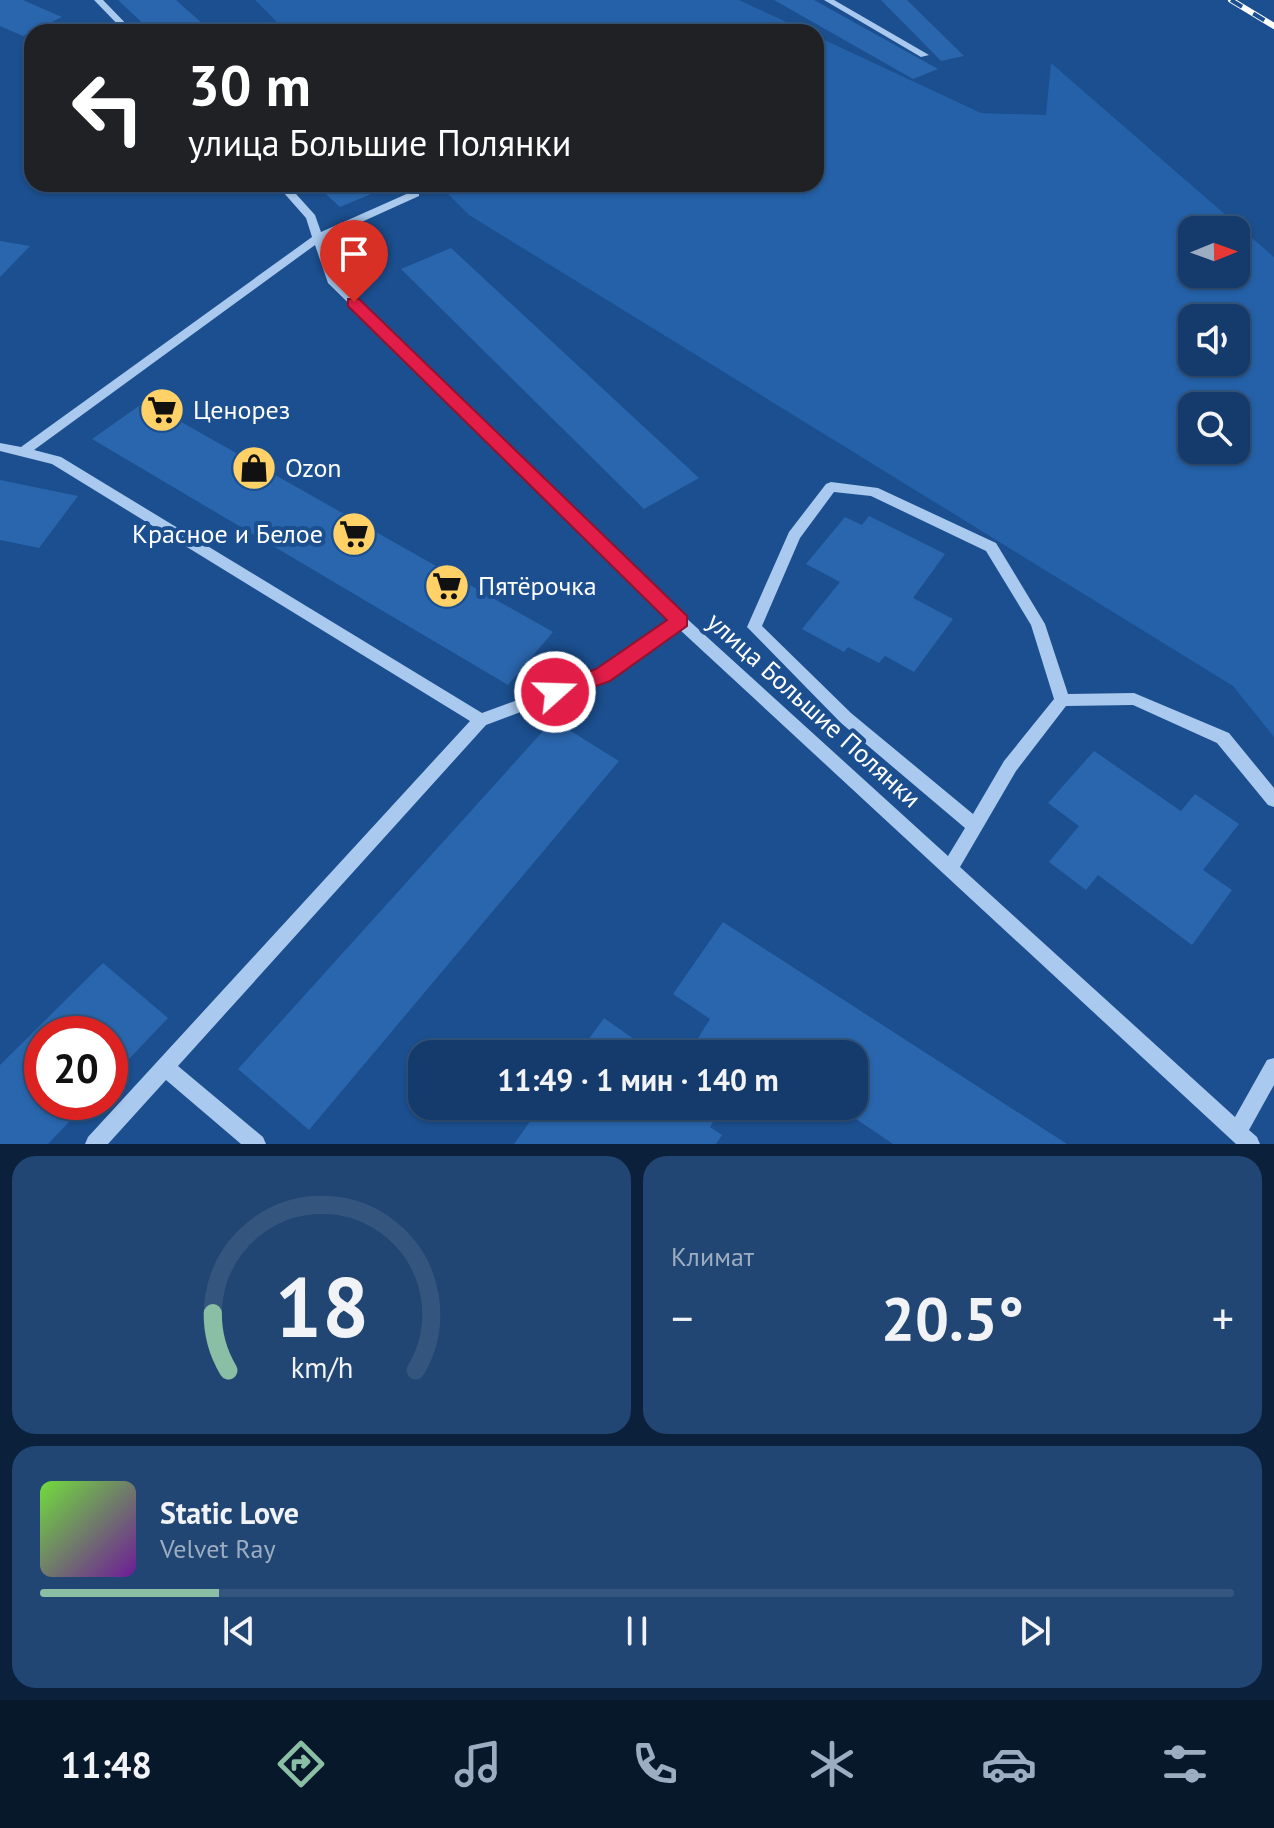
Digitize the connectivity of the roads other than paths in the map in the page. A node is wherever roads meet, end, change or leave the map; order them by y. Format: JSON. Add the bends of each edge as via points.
{"nodes":[{"id":1,"x":98,"y":0,"type":"edge"},
{"id":2,"x":828,"y":0,"type":"edge"},
{"id":3,"x":122,"y":24,"type":"edge"},
{"id":4,"x":924,"y":55,"type":"dead end"},
{"id":5,"x":288,"y":192,"type":"edge"},
{"id":6,"x":415,"y":194,"type":"dead end"},
{"id":7,"x":318,"y":238,"type":"junction"},
{"id":8,"x":0,"y":447,"type":"edge"},
{"id":9,"x":23,"y":452,"type":"junction"},
{"id":10,"x":680,"y":621,"type":"junction"},
{"id":11,"x":1062,"y":700,"type":"junction"},
{"id":12,"x":481,"y":720,"type":"junction"},
{"id":13,"x":1274,"y":800,"type":"edge"},
{"id":14,"x":975,"y":826,"type":"junction"},
{"id":15,"x":951,"y":867,"type":"junction"},
{"id":16,"x":1274,"y":1067,"type":"edge"},
{"id":17,"x":166,"y":1068,"type":"junction"},
{"id":18,"x":1243,"y":1138,"type":"edge"},
{"id":19,"x":95,"y":1144,"type":"edge"},
{"id":20,"x":256,"y":1144,"type":"edge"}],
"edges":[{"from":1,"to":3,"type":"street"},
{"from":2,"to":4,"type":"street"},
{"from":5,"to":7,"type":"street","name":"улица Большие Полянки","via":[[311,217]]},
{"from":6,"to":7,"type":"street"},
{"from":7,"to":9,"type":"street"},
{"from":7,"to":10,"type":"street","name":"улица Большие Полянки","via":[[332,281]]},
{"from":8,"to":9,"type":"street"},
{"from":9,"to":12,"type":"street","via":[[56,460]]},
{"from":10,"to":12,"type":"street","via":[[603,675]]},
{"from":10,"to":15,"type":"street","name":"улица Большие Полянки"},
{"from":11,"to":13,"type":"street","via":[[1134,699],[1223,738]]},
{"from":11,"to":14,"type":"street","via":[[1010,766]]},
{"from":11,"to":14,"type":"street","via":[[1038,624],[991,547],[873,491],[831,487],[794,536],[754,627],[846,718]]},
{"from":12,"to":17,"type":"street"},
{"from":14,"to":15,"type":"street"},
{"from":15,"to":18,"type":"street","name":"улица Большие Полянки"},
{"from":16,"to":18,"type":"street"},
{"from":17,"to":19,"type":"street"},
{"from":17,"to":20,"type":"street"}]}
